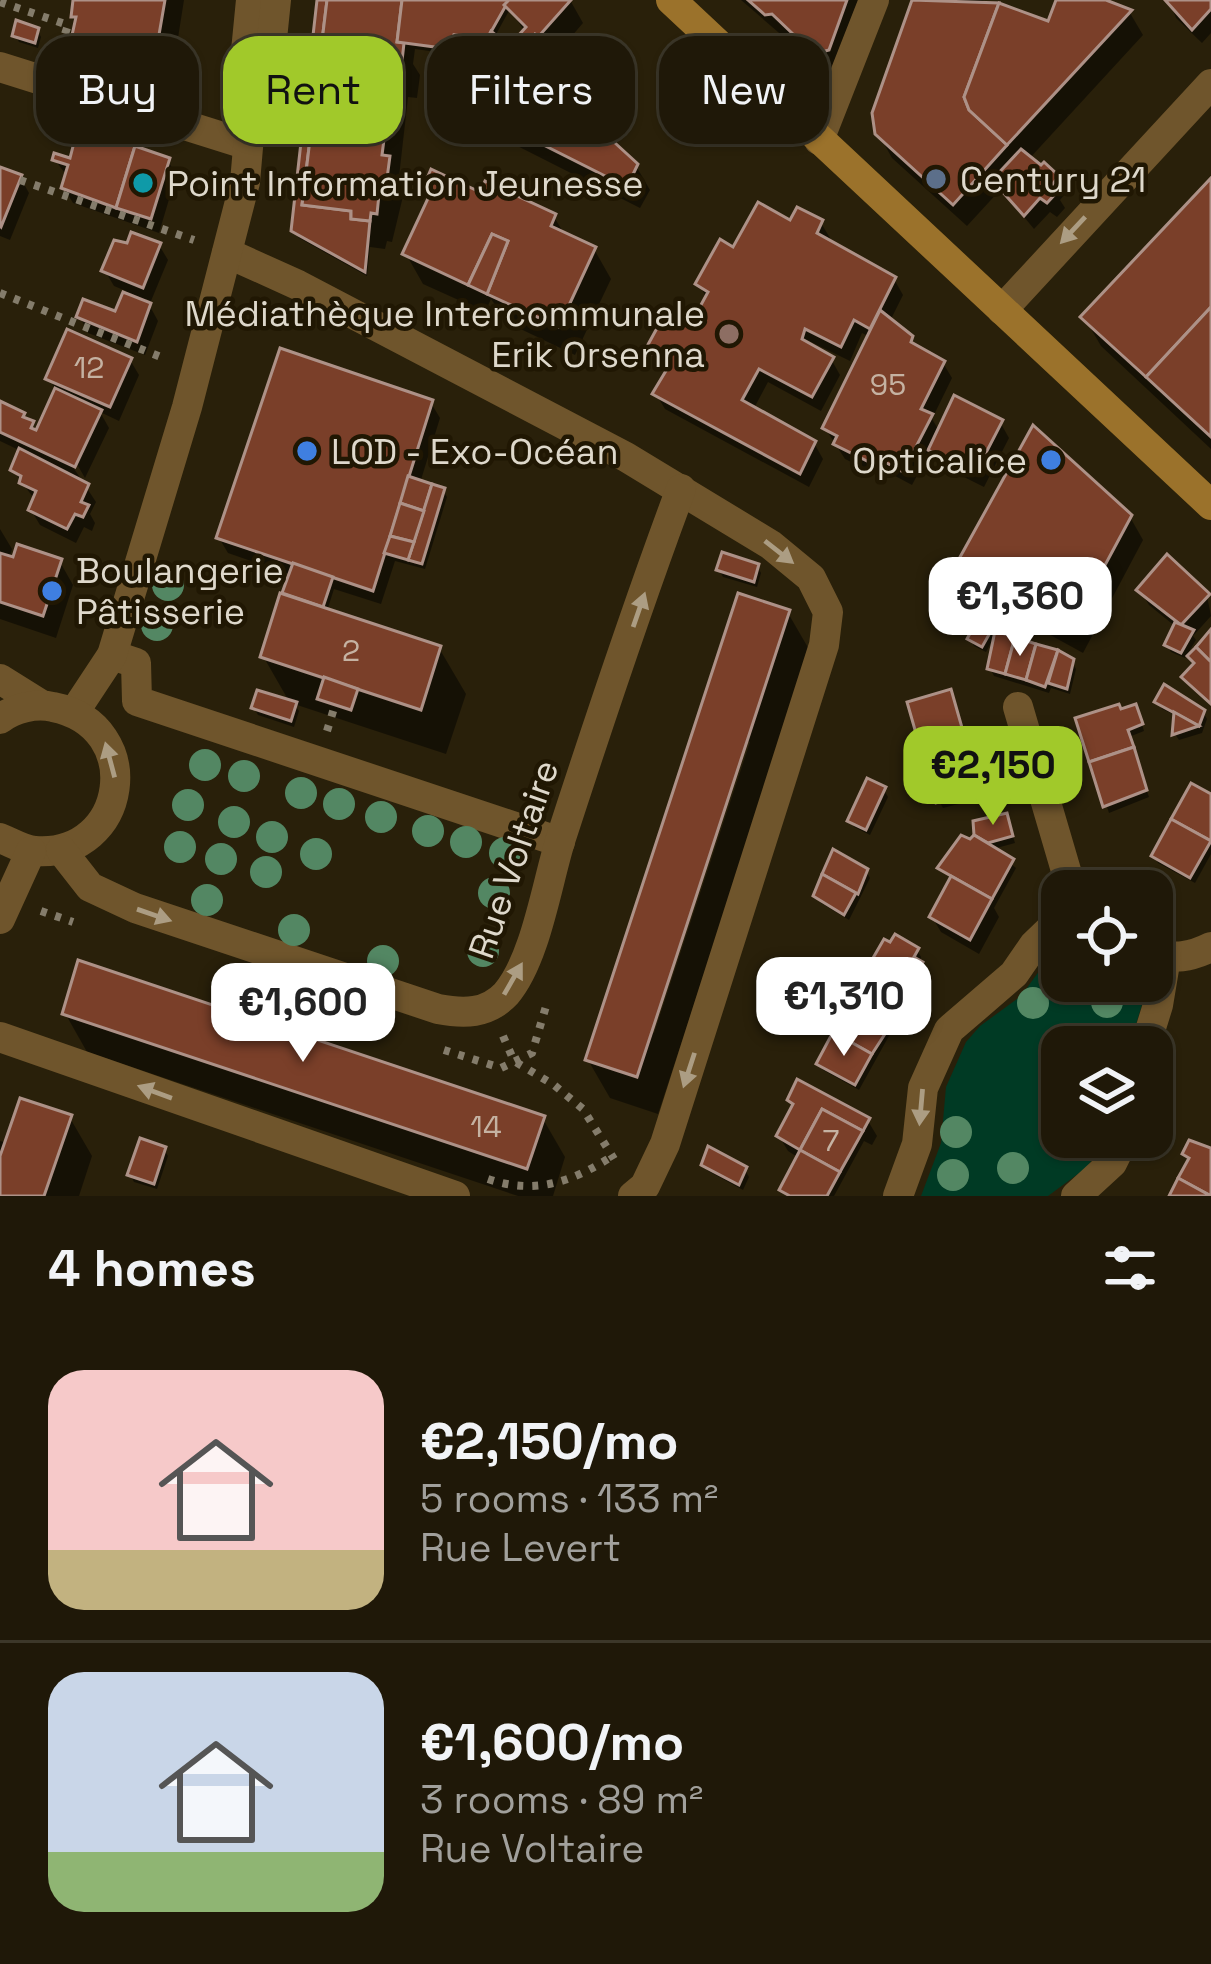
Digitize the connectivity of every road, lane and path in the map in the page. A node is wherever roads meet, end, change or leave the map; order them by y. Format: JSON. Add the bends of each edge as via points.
{"nodes":[{"id":1,"x":251,"y":0,"type":"edge"},
{"id":2,"x":276,"y":0,"type":"edge"},
{"id":3,"x":670,"y":0,"type":"edge"},
{"id":4,"x":874,"y":0,"type":"edge"},
{"id":5,"x":0,"y":2,"type":"edge"},
{"id":6,"x":64,"y":36,"type":"edge"},
{"id":7,"x":247,"y":36,"type":"edge"},
{"id":8,"x":272,"y":36,"type":"edge"},
{"id":9,"x":708,"y":36,"type":"edge"},
{"id":10,"x":0,"y":67,"type":"edge"},
{"id":11,"x":36,"y":79,"type":"edge"},
{"id":12,"x":1211,"y":84,"type":"edge"},
{"id":13,"x":829,"y":115,"type":"edge"},
{"id":14,"x":248,"y":144,"type":"edge"},
{"id":15,"x":823,"y":144,"type":"edge"},
{"id":16,"x":20,"y":180,"type":"dead end"},
{"id":17,"x":227,"y":253,"type":"junction"},
{"id":18,"x":0,"y":293,"type":"edge"},
{"id":19,"x":1002,"y":310,"type":"junction"},
{"id":20,"x":196,"y":373,"type":"junction"},
{"id":21,"x":681,"y":489,"type":"junction"},
{"id":22,"x":1211,"y":505,"type":"edge"},
{"id":23,"x":112,"y":655,"type":"junction"},
{"id":24,"x":0,"y":679,"type":"edge"},
{"id":25,"x":40,"y":704,"type":"junction"},
{"id":26,"x":1018,"y":707,"type":"dead end"},
{"id":27,"x":75,"y":711,"type":"junction"},
{"id":28,"x":0,"y":719,"type":"edge"},
{"id":29,"x":0,"y":838,"type":"edge"},
{"id":30,"x":560,"y":842,"type":"junction"},
{"id":31,"x":46,"y":850,"type":"junction"},
{"id":32,"x":1066,"y":870,"type":"edge"},
{"id":33,"x":0,"y":919,"type":"edge"},
{"id":34,"x":1041,"y":938,"type":"edge"},
{"id":35,"x":1211,"y":947,"type":"edge"},
{"id":36,"x":1173,"y":956,"type":"edge"},
{"id":37,"x":490,"y":1008,"type":"junction"},
{"id":38,"x":0,"y":1037,"type":"edge"},
{"id":39,"x":1114,"y":1158,"type":"edge"},
{"id":40,"x":623,"y":1186,"type":"edge"},
{"id":41,"x":455,"y":1196,"type":"edge"},
{"id":42,"x":898,"y":1196,"type":"edge"},
{"id":43,"x":1076,"y":1196,"type":"edge"}],
"edges":[{"from":1,"to":7,"type":"street"},
{"from":2,"to":8,"type":"street"},
{"from":3,"to":9,"type":"main road"},
{"from":4,"to":13,"type":"street"},
{"from":5,"to":6,"type":"path","via":[[68,25]]},
{"from":10,"to":11,"type":"street"},
{"from":12,"to":19,"type":"street","one_way":true},
{"from":14,"to":17,"type":"street"},
{"from":15,"to":19,"type":"main road"},
{"from":16,"to":17,"type":"path"},
{"from":17,"to":20,"type":"street"},
{"from":17,"to":21,"type":"street"},
{"from":18,"to":20,"type":"path"},
{"from":19,"to":22,"type":"main road"},
{"from":20,"to":23,"type":"street"},
{"from":30,"to":21,"type":"street","name":"Rue Voltaire","one_way":true},
{"from":21,"to":40,"type":"street","one_way":true,"via":[[771,544],[811,578],[828,612],[665,1144],[646,1186]]},
{"from":23,"to":27,"type":"street"},
{"from":23,"to":30,"type":"street","via":[[136,662],[137,700]]},
{"from":24,"to":25,"type":"street"},
{"from":25,"to":27,"type":"street"},
{"from":25,"to":28,"type":"street"},
{"from":26,"to":32,"type":"street"},
{"from":31,"to":27,"type":"street","one_way":true,"via":[[85,839],[103,821],[115,785],[110,748]]},
{"from":29,"to":31,"type":"street"},
{"from":37,"to":30,"type":"street","name":"Rue Voltaire","one_way":true,"via":[[522,964]]},
{"from":31,"to":33,"type":"street"},
{"from":31,"to":37,"type":"street","name":"Rue Voltaire","one_way":true,"via":[[90,887],[135,908],[438,1009]]},
{"from":34,"to":42,"type":"street","one_way":true,"via":[[1014,974],[949,1030],[922,1088],[917,1144]]},
{"from":35,"to":36,"type":"street"},
{"from":37,"to":40,"type":"path","via":[[514,1061],[583,1109],[614,1155]]},
{"from":41,"to":38,"type":"street","one_way":true},
{"from":39,"to":43,"type":"street"}]}
